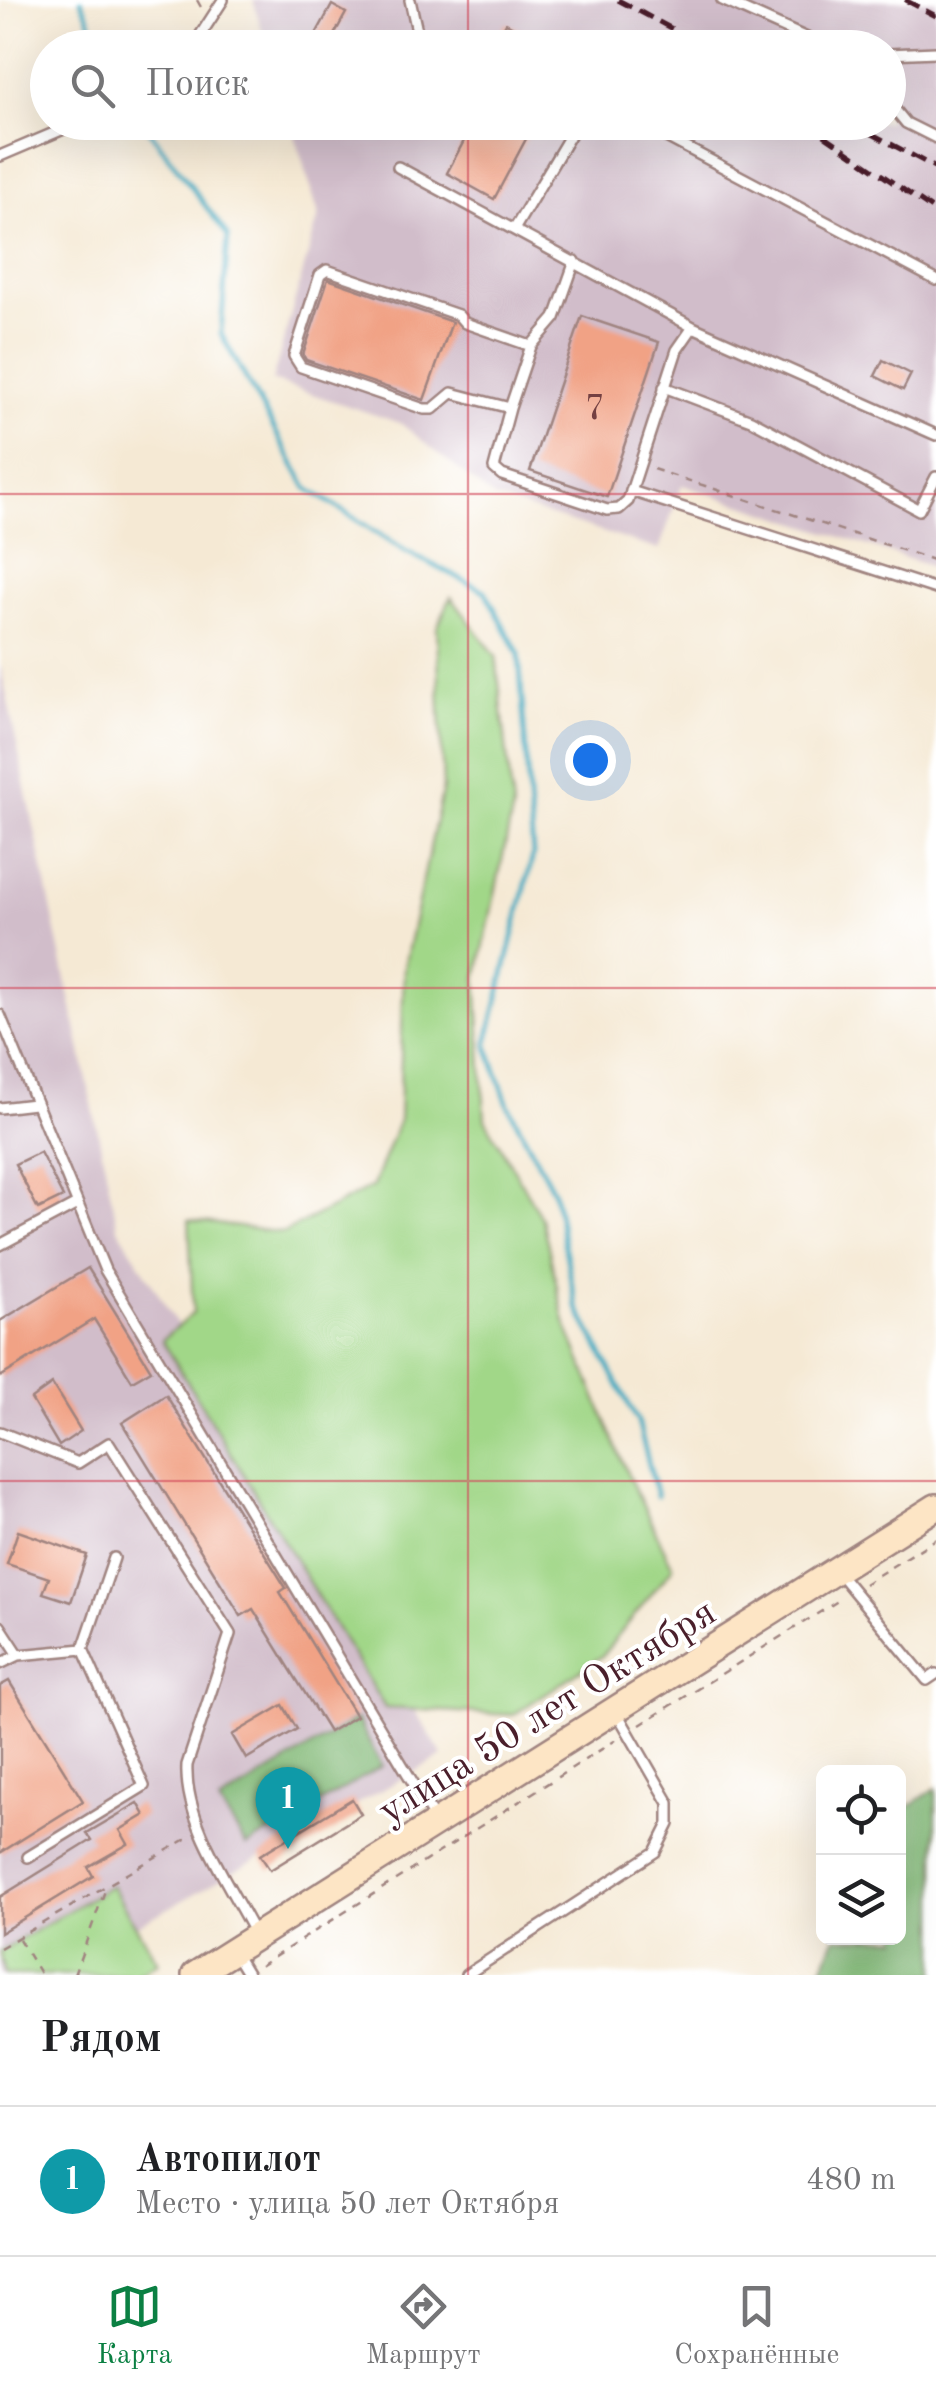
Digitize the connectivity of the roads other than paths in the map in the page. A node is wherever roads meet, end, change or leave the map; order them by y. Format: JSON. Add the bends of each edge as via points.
{"nodes":[{"id":1,"x":223,"y":0,"type":"edge"},
{"id":2,"x":410,"y":0,"type":"edge"},
{"id":3,"x":722,"y":0,"type":"edge"},
{"id":4,"x":204,"y":30,"type":"edge"},
{"id":5,"x":417,"y":30,"type":"edge"},
{"id":6,"x":789,"y":30,"type":"edge"},
{"id":7,"x":936,"y":52,"type":"edge"},
{"id":8,"x":906,"y":53,"type":"edge"},
{"id":9,"x":906,"y":123,"type":"edge"},
{"id":10,"x":936,"y":138,"type":"edge"},
{"id":11,"x":38,"y":140,"type":"edge"},
{"id":12,"x":567,"y":140,"type":"edge"},
{"id":13,"x":672,"y":140,"type":"edge"},
{"id":14,"x":0,"y":156,"type":"edge"},
{"id":15,"x":398,"y":168,"type":"dead end"},
{"id":16,"x":514,"y":228,"type":"junction"},
{"id":17,"x":575,"y":261,"type":"junction"},
{"id":18,"x":936,"y":280,"type":"edge"},
{"id":19,"x":693,"y":327,"type":"junction"},
{"id":20,"x":530,"y":346,"type":"junction"},
{"id":21,"x":664,"y":387,"type":"junction"},
{"id":22,"x":510,"y":408,"type":"junction"},
{"id":23,"x":936,"y":435,"type":"edge"},
{"id":24,"x":936,"y":477,"type":"edge"},
{"id":25,"x":632,"y":491,"type":"junction"},
{"id":26,"x":936,"y":589,"type":"edge"},
{"id":27,"x":0,"y":1015,"type":"edge"},
{"id":28,"x":34,"y":1104,"type":"junction"},
{"id":29,"x":0,"y":1108,"type":"edge"},
{"id":30,"x":77,"y":1204,"type":"junction"},
{"id":31,"x":0,"y":1245,"type":"edge"},
{"id":32,"x":0,"y":1432,"type":"edge"},
{"id":33,"x":936,"y":1506,"type":"edge"},
{"id":34,"x":114,"y":1558,"type":"dead end"},
{"id":35,"x":837,"y":1570,"type":"junction"},
{"id":36,"x":0,"y":1626,"type":"edge"},
{"id":37,"x":83,"y":1649,"type":"junction"},
{"id":38,"x":19,"y":1655,"type":"junction"},
{"id":39,"x":0,"y":1664,"type":"edge"},
{"id":40,"x":936,"y":1674,"type":"edge"},
{"id":41,"x":622,"y":1722,"type":"junction"},
{"id":42,"x":438,"y":1824,"type":"junction"},
{"id":43,"x":28,"y":1857,"type":"dead end"},
{"id":44,"x":257,"y":1937,"type":"junction"},
{"id":45,"x":233,"y":1952,"type":"junction"},
{"id":46,"x":248,"y":1974,"type":"edge"},
{"id":47,"x":196,"y":1975,"type":"edge"},
{"id":48,"x":466,"y":1975,"type":"edge"}],
"edges":[{"from":1,"to":4,"type":"lane"},
{"from":2,"to":5,"type":"lane"},
{"from":3,"to":6,"type":"lane"},
{"from":7,"to":8,"type":"lane"},
{"from":9,"to":10,"type":"lane"},
{"from":11,"to":14,"type":"lane"},
{"from":12,"to":16,"type":"lane"},
{"from":13,"to":18,"type":"lane"},
{"from":15,"to":16,"type":"lane"},
{"from":16,"to":17,"type":"lane"},
{"from":17,"to":19,"type":"lane"},
{"from":17,"to":20,"type":"lane","via":[[555,318]]},
{"from":19,"to":21,"type":"lane"},
{"from":19,"to":23,"type":"lane"},
{"from":20,"to":22,"type":"lane"},
{"from":20,"to":22,"type":"lane","via":[[327,270],[294,356],[300,367],[424,409],[452,394]]},
{"from":21,"to":24,"type":"lane","via":[[751,420],[918,510]]},
{"from":21,"to":25,"type":"lane"},
{"from":22,"to":25,"type":"lane","via":[[494,457],[502,475],[607,510],[619,509]]},
{"from":25,"to":26,"type":"lane"},
{"from":27,"to":28,"type":"lane"},
{"from":28,"to":29,"type":"lane"},
{"from":28,"to":30,"type":"lane"},
{"from":30,"to":31,"type":"lane"},
{"from":30,"to":42,"type":"lane","via":[[105,1270]]},
{"from":32,"to":44,"type":"lane","via":[[78,1463],[109,1443],[230,1634],[186,1765],[186,1784]]},
{"from":33,"to":35,"type":"main road","name":"улица 50 лет Октября"},
{"from":34,"to":37,"type":"lane"},
{"from":35,"to":40,"type":"lane","via":[[927,1680]]},
{"from":35,"to":41,"type":"main road","name":"улица 50 лет Октября"},
{"from":36,"to":38,"type":"lane"},
{"from":37,"to":38,"type":"lane"},
{"from":37,"to":43,"type":"lane","via":[[144,1786]]},
{"from":38,"to":39,"type":"lane"},
{"from":41,"to":42,"type":"main road","name":"улица 50 лет Октября"},
{"from":41,"to":48,"type":"lane","via":[[669,1803],[670,1824],[654,1852]]},
{"from":42,"to":44,"type":"main road","name":"улица 50 лет Октября"},
{"from":44,"to":45,"type":"main road","name":"улица 50 лет Октября"},
{"from":45,"to":46,"type":"lane"},
{"from":45,"to":47,"type":"main road","name":"улица 50 лет Октября"}]}
